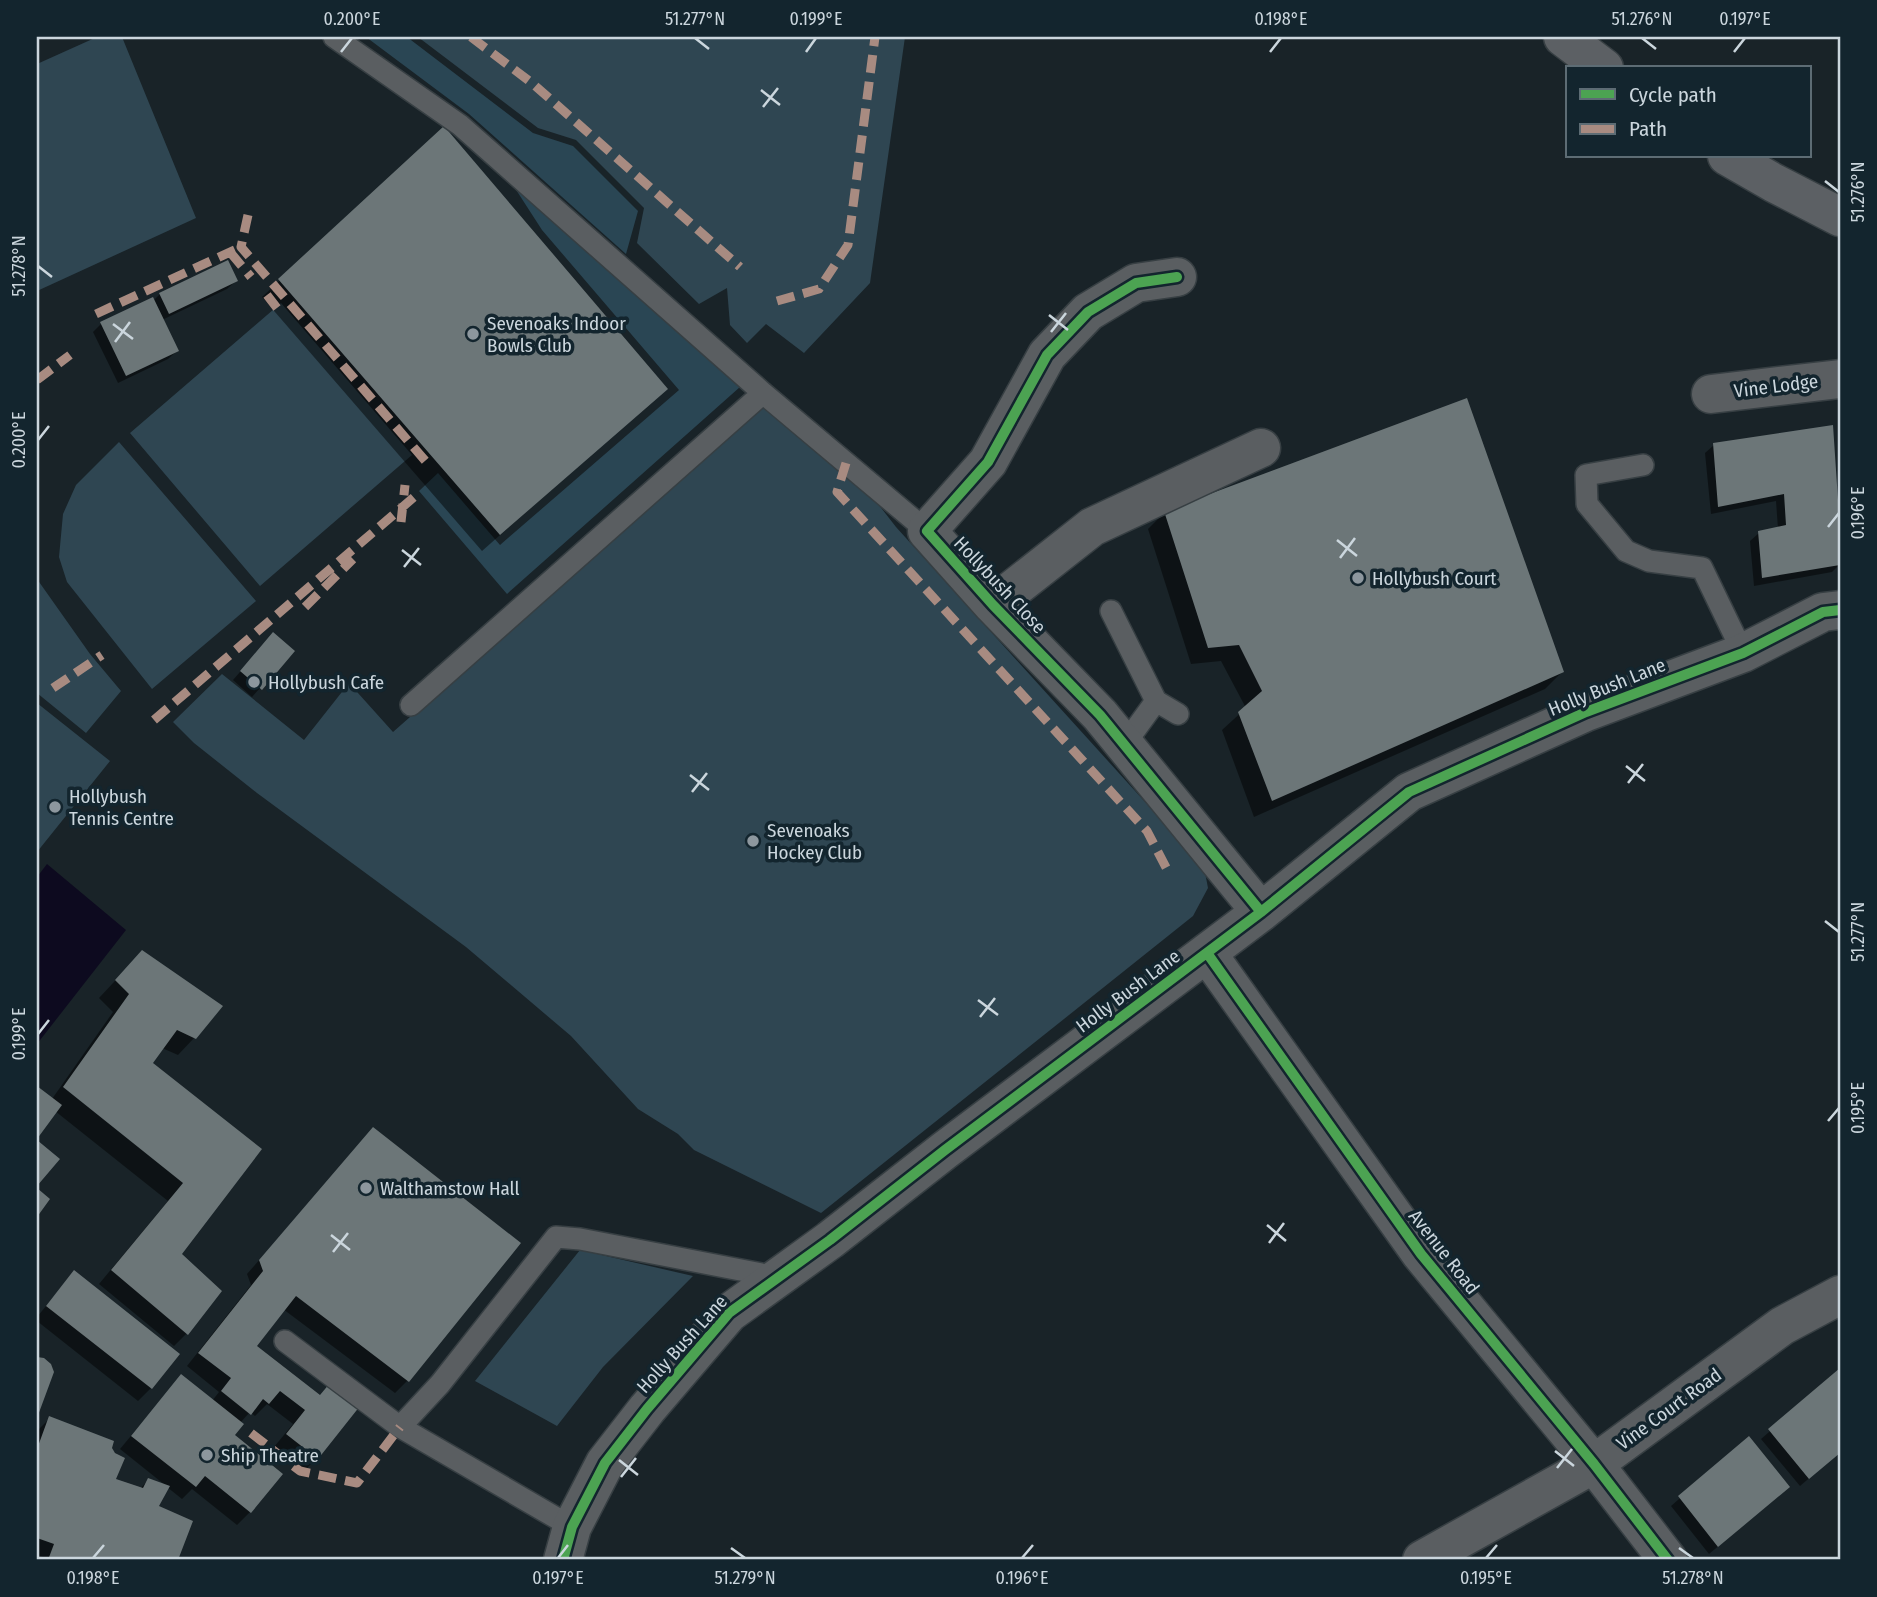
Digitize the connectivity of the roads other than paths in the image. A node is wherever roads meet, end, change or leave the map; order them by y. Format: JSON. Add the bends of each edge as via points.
{"nodes":[{"id":1,"x":334,"y":37,"type":"edge"},
{"id":2,"x":1563,"y":37,"type":"edge"},
{"id":3,"x":1601,"y":66,"type":"edge"},
{"id":4,"x":1730,"y":158,"type":"edge"},
{"id":5,"x":1840,"y":217,"type":"edge"},
{"id":6,"x":1177,"y":277,"type":"dead end"},
{"id":7,"x":1840,"y":379,"type":"edge"},
{"id":8,"x":763,"y":393,"type":"junction"},
{"id":9,"x":1711,"y":394,"type":"dead end"},
{"id":10,"x":1261,"y":448,"type":"dead end"},
{"id":11,"x":1643,"y":465,"type":"dead end"},
{"id":12,"x":927,"y":531,"type":"junction"},
{"id":13,"x":993,"y":605,"type":"junction"},
{"id":14,"x":1840,"y":610,"type":"edge"},
{"id":15,"x":1111,"y":611,"type":"dead end"},
{"id":16,"x":1742,"y":653,"type":"junction"},
{"id":17,"x":1156,"y":701,"type":"junction"},
{"id":18,"x":411,"y":705,"type":"dead end"},
{"id":19,"x":1178,"y":714,"type":"dead end"},
{"id":20,"x":1124,"y":745,"type":"junction"},
{"id":21,"x":1261,"y":912,"type":"junction"},
{"id":22,"x":1207,"y":953,"type":"junction"},
{"id":23,"x":777,"y":1277,"type":"junction"},
{"id":24,"x":1840,"y":1295,"type":"edge"},
{"id":25,"x":285,"y":1340,"type":"dead end"},
{"id":26,"x":400,"y":1427,"type":"junction"},
{"id":27,"x":1594,"y":1464,"type":"junction"},
{"id":28,"x":568,"y":1544,"type":"edge"},
{"id":29,"x":1422,"y":1560,"type":"edge"},
{"id":30,"x":1668,"y":1560,"type":"edge"}],
"edges":[{"from":1,"to":8,"type":"lane","via":[[460,125]]},
{"from":2,"to":3,"type":"main road"},
{"from":4,"to":5,"type":"main road"},
{"from":6,"to":12,"type":"street","name":"Hollybush Close","via":[[1136,283],[1088,312],[1047,355],[988,462]]},
{"from":7,"to":9,"type":"street","name":"Vine Lodge"},
{"from":8,"to":12,"type":"lane"},
{"from":8,"to":18,"type":"lane"},
{"from":10,"to":13,"type":"street","name":"Hollybush Close","via":[[1093,527]]},
{"from":11,"to":16,"type":"lane","via":[[1586,475],[1587,504],[1626,551],[1649,561],[1702,568]]},
{"from":12,"to":13,"type":"street","name":"Hollybush Close"},
{"from":13,"to":20,"type":"street","name":"Hollybush Close"},
{"from":14,"to":16,"type":"street","name":"Holly Bush Lane","via":[[1824,612]]},
{"from":15,"to":17,"type":"lane"},
{"from":16,"to":21,"type":"street","name":"Holly Bush Lane","via":[[1586,712],[1409,792]]},
{"from":17,"to":19,"type":"lane"},
{"from":17,"to":20,"type":"lane"},
{"from":20,"to":21,"type":"street","name":"Hollybush Close"},
{"from":21,"to":22,"type":"street","name":"Holly Bush Lane"},
{"from":22,"to":23,"type":"street","name":"Holly Bush Lane"},
{"from":22,"to":27,"type":"street","name":"Avenue Road","via":[[1422,1254]]},
{"from":23,"to":26,"type":"lane","via":[[556,1237],[440,1384]]},
{"from":23,"to":28,"type":"street","name":"Holly Bush Lane","via":[[729,1313],[647,1409],[605,1463]]},
{"from":24,"to":27,"type":"street","name":"Vine Court Road","via":[[1782,1326]]},
{"from":25,"to":26,"type":"lane"},
{"from":26,"to":28,"type":"lane"},
{"from":27,"to":29,"type":"street","name":"Vine Court Road"},
{"from":27,"to":30,"type":"street","name":"Avenue Road"}]}
